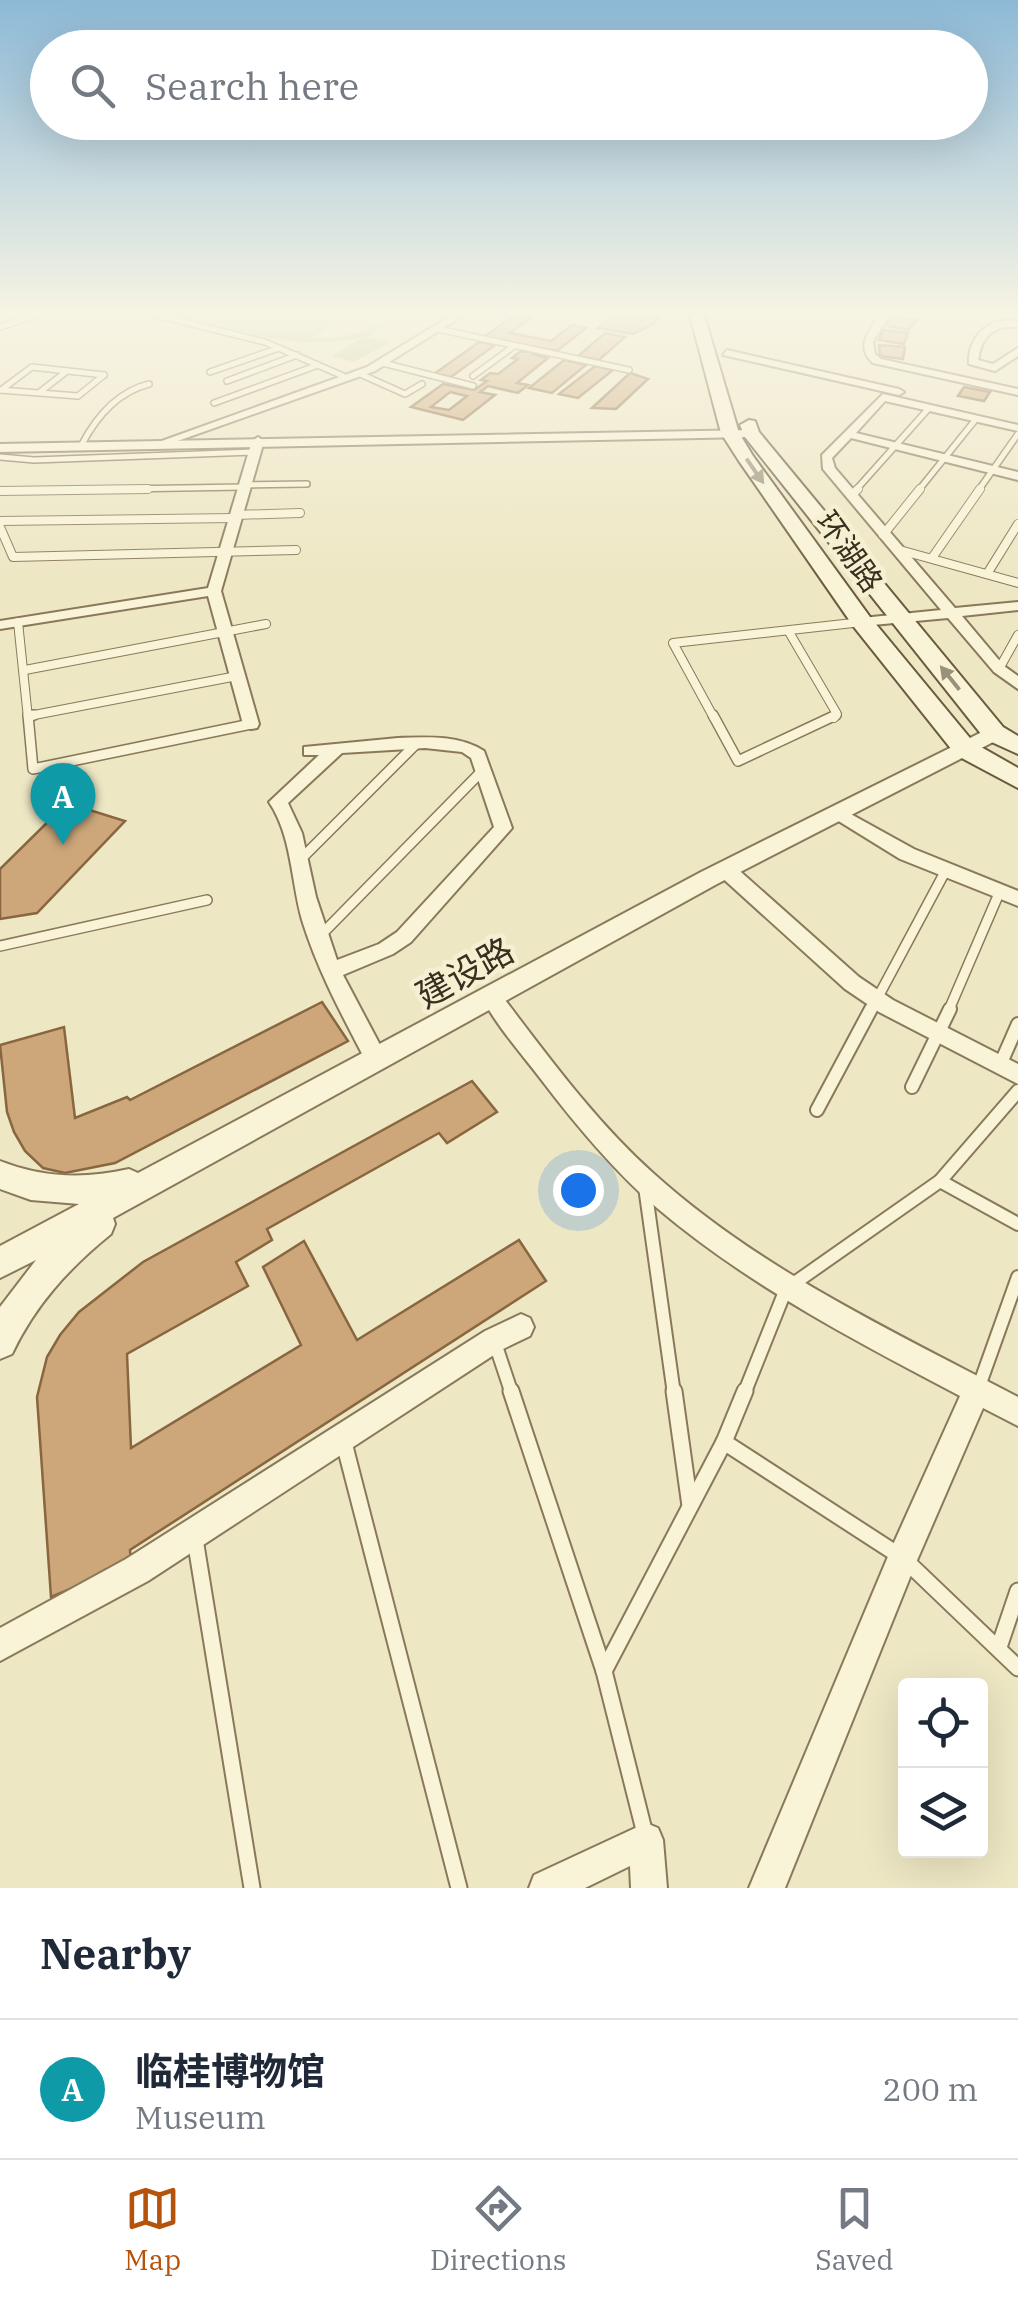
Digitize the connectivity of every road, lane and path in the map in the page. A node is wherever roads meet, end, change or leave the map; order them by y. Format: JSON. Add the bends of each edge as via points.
{"nodes":[{"id":1,"x":115,"y":403,"type":"edge"},
{"id":2,"x":270,"y":403,"type":"edge"},
{"id":3,"x":729,"y":403,"type":"edge"},
{"id":4,"x":736,"y":403,"type":"edge"},
{"id":5,"x":877,"y":403,"type":"edge"},
{"id":6,"x":909,"y":403,"type":"edge"},
{"id":7,"x":948,"y":403,"type":"edge"},
{"id":8,"x":929,"y":408,"type":"junction"},
{"id":9,"x":976,"y":418,"type":"junction"},
{"id":10,"x":1018,"y":419,"type":"edge"},
{"id":11,"x":1018,"y":431,"type":"edge"},
{"id":12,"x":740,"y":433,"type":"junction"},
{"id":13,"x":848,"y":434,"type":"junction"},
{"id":14,"x":165,"y":442,"type":"junction"},
{"id":15,"x":81,"y":446,"type":"junction"},
{"id":16,"x":256,"y":446,"type":"junction"},
{"id":17,"x":897,"y":446,"type":"junction"},
{"id":18,"x":0,"y":448,"type":"edge"},
{"id":19,"x":0,"y":457,"type":"edge"},
{"id":20,"x":946,"y":458,"type":"junction"},
{"id":21,"x":993,"y":470,"type":"junction"},
{"id":22,"x":1018,"y":476,"type":"edge"},
{"id":23,"x":307,"y":484,"type":"dead end"},
{"id":24,"x":244,"y":486,"type":"junction"},
{"id":25,"x":0,"y":491,"type":"edge"},
{"id":26,"x":851,"y":496,"type":"junction"},
{"id":27,"x":300,"y":513,"type":"dead end"},
{"id":28,"x":235,"y":517,"type":"junction"},
{"id":29,"x":0,"y":524,"type":"edge"},
{"id":30,"x":1018,"y":524,"type":"edge"},
{"id":31,"x":884,"y":535,"type":"junction"},
{"id":32,"x":895,"y":548,"type":"junction"},
{"id":33,"x":296,"y":550,"type":"dead end"},
{"id":34,"x":226,"y":551,"type":"junction"},
{"id":35,"x":932,"y":558,"type":"junction"},
{"id":36,"x":988,"y":574,"type":"junction"},
{"id":37,"x":1018,"y":583,"type":"edge"},
{"id":38,"x":214,"y":591,"type":"junction"},
{"id":39,"x":1018,"y":606,"type":"edge"},
{"id":40,"x":952,"y":613,"type":"junction"},
{"id":41,"x":902,"y":618,"type":"junction"},
{"id":42,"x":18,"y":622,"type":"junction"},
{"id":43,"x":862,"y":622,"type":"junction"},
{"id":44,"x":0,"y":624,"type":"edge"},
{"id":45,"x":266,"y":624,"type":"dead end"},
{"id":46,"x":226,"y":632,"type":"junction"},
{"id":47,"x":789,"y":632,"type":"junction"},
{"id":48,"x":1018,"y":634,"type":"edge"},
{"id":49,"x":999,"y":669,"type":"junction"},
{"id":50,"x":26,"y":670,"type":"junction"},
{"id":51,"x":237,"y":676,"type":"junction"},
{"id":52,"x":1018,"y":684,"type":"edge"},
{"id":53,"x":29,"y":716,"type":"junction"},
{"id":54,"x":251,"y":724,"type":"joint"},
{"id":55,"x":994,"y":732,"type":"junction"},
{"id":56,"x":416,"y":744,"type":"junction"},
{"id":57,"x":1018,"y":746,"type":"edge"},
{"id":58,"x":337,"y":748,"type":"junction"},
{"id":59,"x":965,"y":749,"type":"junction"},
{"id":60,"x":310,"y":751,"type":"dead end"},
{"id":61,"x":482,"y":771,"type":"junction"},
{"id":62,"x":1018,"y":779,"type":"edge"},
{"id":63,"x":838,"y":813,"type":"junction"},
{"id":64,"x":298,"y":863,"type":"junction"},
{"id":65,"x":726,"y":870,"type":"junction"},
{"id":66,"x":946,"y":870,"type":"junction"},
{"id":67,"x":1009,"y":895,"type":"edge"},
{"id":68,"x":207,"y":900,"type":"dead end"},
{"id":69,"x":318,"y":938,"type":"junction"},
{"id":70,"x":0,"y":946,"type":"edge"},
{"id":71,"x":330,"y":971,"type":"junction"},
{"id":72,"x":492,"y":998,"type":"junction"},
{"id":73,"x":878,"y":1000,"type":"junction"},
{"id":74,"x":1018,"y":1024,"type":"edge"},
{"id":75,"x":939,"y":1034,"type":"junction"},
{"id":76,"x":377,"y":1060,"type":"junction"},
{"id":77,"x":1009,"y":1071,"type":"edge"},
{"id":78,"x":912,"y":1088,"type":"dead end"},
{"id":79,"x":1018,"y":1091,"type":"edge"},
{"id":80,"x":817,"y":1110,"type":"dead end"},
{"id":81,"x":168,"y":1173,"type":"junction"},
{"id":82,"x":0,"y":1175,"type":"edge"},
{"id":83,"x":940,"y":1180,"type":"junction"},
{"id":84,"x":644,"y":1181,"type":"junction"},
{"id":85,"x":1018,"y":1224,"type":"edge"},
{"id":86,"x":0,"y":1264,"type":"edge"},
{"id":87,"x":1018,"y":1276,"type":"edge"},
{"id":88,"x":786,"y":1289,"type":"junction"},
{"id":89,"x":521,"y":1327,"type":"dead end"},
{"id":90,"x":494,"y":1340,"type":"junction"},
{"id":91,"x":0,"y":1342,"type":"edge"},
{"id":92,"x":977,"y":1390,"type":"junction"},
{"id":93,"x":1018,"y":1412,"type":"edge"},
{"id":94,"x":343,"y":1437,"type":"junction"},
{"id":95,"x":724,"y":1442,"type":"junction"},
{"id":96,"x":690,"y":1506,"type":"junction"},
{"id":97,"x":194,"y":1533,"type":"junction"},
{"id":98,"x":903,"y":1558,"type":"junction"},
{"id":99,"x":1018,"y":1591,"type":"edge"},
{"id":100,"x":0,"y":1645,"type":"edge"},
{"id":101,"x":1000,"y":1647,"type":"junction"},
{"id":102,"x":1018,"y":1668,"type":"edge"},
{"id":103,"x":604,"y":1672,"type":"junction"},
{"id":104,"x":646,"y":1840,"type":"junction"},
{"id":105,"x":252,"y":1888,"type":"edge"},
{"id":106,"x":460,"y":1888,"type":"edge"},
{"id":107,"x":547,"y":1888,"type":"edge"},
{"id":108,"x":649,"y":1888,"type":"edge"},
{"id":109,"x":767,"y":1888,"type":"edge"}],
"edges":[{"from":1,"to":15,"type":"lane"},
{"from":2,"to":14,"type":"street"},
{"from":3,"to":12,"type":"main road","name":"环湖路"},
{"from":4,"to":12,"type":"main road","name":"环湖路"},
{"from":5,"to":13,"type":"street"},
{"from":6,"to":8,"type":"street"},
{"from":7,"to":10,"type":"street"},
{"from":8,"to":9,"type":"street"},
{"from":8,"to":17,"type":"lane"},
{"from":9,"to":11,"type":"street"},
{"from":9,"to":20,"type":"lane"},
{"from":11,"to":21,"type":"lane"},
{"from":12,"to":16,"type":"street"},
{"from":12,"to":41,"type":"main road","name":"环湖路"},
{"from":12,"to":43,"type":"main road","name":"环湖路","one_way":true},
{"from":13,"to":17,"type":"street"},
{"from":13,"to":26,"type":"street","via":[[826,458]]},
{"from":14,"to":15,"type":"street"},
{"from":14,"to":16,"type":"street"},
{"from":15,"to":18,"type":"street"},
{"from":16,"to":19,"type":"lane"},
{"from":16,"to":24,"type":"street"},
{"from":17,"to":20,"type":"street"},
{"from":17,"to":26,"type":"lane"},
{"from":20,"to":21,"type":"street"},
{"from":20,"to":31,"type":"lane"},
{"from":21,"to":22,"type":"street"},
{"from":21,"to":35,"type":"lane"},
{"from":23,"to":24,"type":"lane"},
{"from":24,"to":25,"type":"lane"},
{"from":24,"to":28,"type":"street"},
{"from":26,"to":31,"type":"street"},
{"from":27,"to":28,"type":"lane"},
{"from":28,"to":29,"type":"lane"},
{"from":28,"to":34,"type":"street"},
{"from":29,"to":34,"type":"lane","via":[[12,557]]},
{"from":30,"to":36,"type":"lane"},
{"from":31,"to":32,"type":"street"},
{"from":32,"to":35,"type":"lane"},
{"from":32,"to":40,"type":"street"},
{"from":33,"to":34,"type":"lane"},
{"from":34,"to":38,"type":"street"},
{"from":35,"to":36,"type":"lane"},
{"from":36,"to":37,"type":"lane"},
{"from":38,"to":42,"type":"street"},
{"from":38,"to":46,"type":"street"},
{"from":39,"to":40,"type":"street"},
{"from":40,"to":41,"type":"street"},
{"from":40,"to":49,"type":"street"},
{"from":41,"to":43,"type":"street"},
{"from":55,"to":41,"type":"main road","name":"环湖路","one_way":true},
{"from":42,"to":44,"type":"street"},
{"from":42,"to":50,"type":"lane"},
{"from":43,"to":47,"type":"lane"},
{"from":43,"to":59,"type":"main road","name":"环湖路"},
{"from":45,"to":46,"type":"lane"},
{"from":46,"to":50,"type":"lane"},
{"from":46,"to":51,"type":"street"},
{"from":47,"to":47,"type":"lane","via":[[837,714],[738,761],[674,642]]},
{"from":48,"to":49,"type":"lane"},
{"from":49,"to":52,"type":"street"},
{"from":50,"to":53,"type":"lane"},
{"from":51,"to":53,"type":"lane"},
{"from":51,"to":54,"type":"street"},
{"from":53,"to":54,"type":"lane","via":[[33,769]]},
{"from":55,"to":57,"type":"main road","name":"环湖路"},
{"from":55,"to":59,"type":"street","name":"建设路"},
{"from":56,"to":58,"type":"street"},
{"from":56,"to":61,"type":"street","via":[[466,747],[477,754]]},
{"from":56,"to":64,"type":"lane"},
{"from":58,"to":60,"type":"street"},
{"from":58,"to":64,"type":"street","via":[[278,802]]},
{"from":59,"to":62,"type":"main road","name":"环湖路"},
{"from":59,"to":63,"type":"street","name":"建设路"},
{"from":61,"to":69,"type":"lane"},
{"from":61,"to":71,"type":"street","via":[[503,828],[404,937]]},
{"from":63,"to":65,"type":"street","name":"建设路"},
{"from":63,"to":66,"type":"street"},
{"from":64,"to":69,"type":"street"},
{"from":65,"to":72,"type":"street","name":"建设路"},
{"from":65,"to":73,"type":"street"},
{"from":66,"to":67,"type":"street"},
{"from":66,"to":73,"type":"lane"},
{"from":67,"to":75,"type":"lane"},
{"from":68,"to":70,"type":"lane"},
{"from":69,"to":71,"type":"street"},
{"from":71,"to":76,"type":"street"},
{"from":72,"to":76,"type":"street","name":"建设路"},
{"from":72,"to":84,"type":"street"},
{"from":73,"to":75,"type":"street"},
{"from":73,"to":80,"type":"lane"},
{"from":74,"to":77,"type":"lane"},
{"from":75,"to":77,"type":"street"},
{"from":75,"to":78,"type":"lane"},
{"from":76,"to":81,"type":"street","name":"建设路"},
{"from":79,"to":83,"type":"lane"},
{"from":81,"to":82,"type":"street","via":[[97,1191],[42,1190]]},
{"from":81,"to":86,"type":"street","name":"建设路"},
{"from":81,"to":91,"type":"street","via":[[66,1250],[12,1315]]},
{"from":83,"to":85,"type":"lane"},
{"from":83,"to":88,"type":"lane"},
{"from":84,"to":88,"type":"street"},
{"from":84,"to":96,"type":"lane"},
{"from":87,"to":92,"type":"lane"},
{"from":88,"to":92,"type":"street"},
{"from":88,"to":95,"type":"lane"},
{"from":89,"to":90,"type":"street"},
{"from":90,"to":94,"type":"street"},
{"from":90,"to":103,"type":"lane"},
{"from":92,"to":93,"type":"street"},
{"from":92,"to":98,"type":"street"},
{"from":94,"to":97,"type":"street"},
{"from":94,"to":106,"type":"lane"},
{"from":95,"to":96,"type":"lane"},
{"from":95,"to":98,"type":"lane"},
{"from":96,"to":103,"type":"lane"},
{"from":97,"to":100,"type":"street"},
{"from":97,"to":105,"type":"lane"},
{"from":98,"to":101,"type":"lane"},
{"from":98,"to":109,"type":"street"},
{"from":99,"to":101,"type":"lane"},
{"from":101,"to":102,"type":"lane"},
{"from":103,"to":104,"type":"lane"},
{"from":104,"to":107,"type":"street"},
{"from":104,"to":108,"type":"street"}]}
